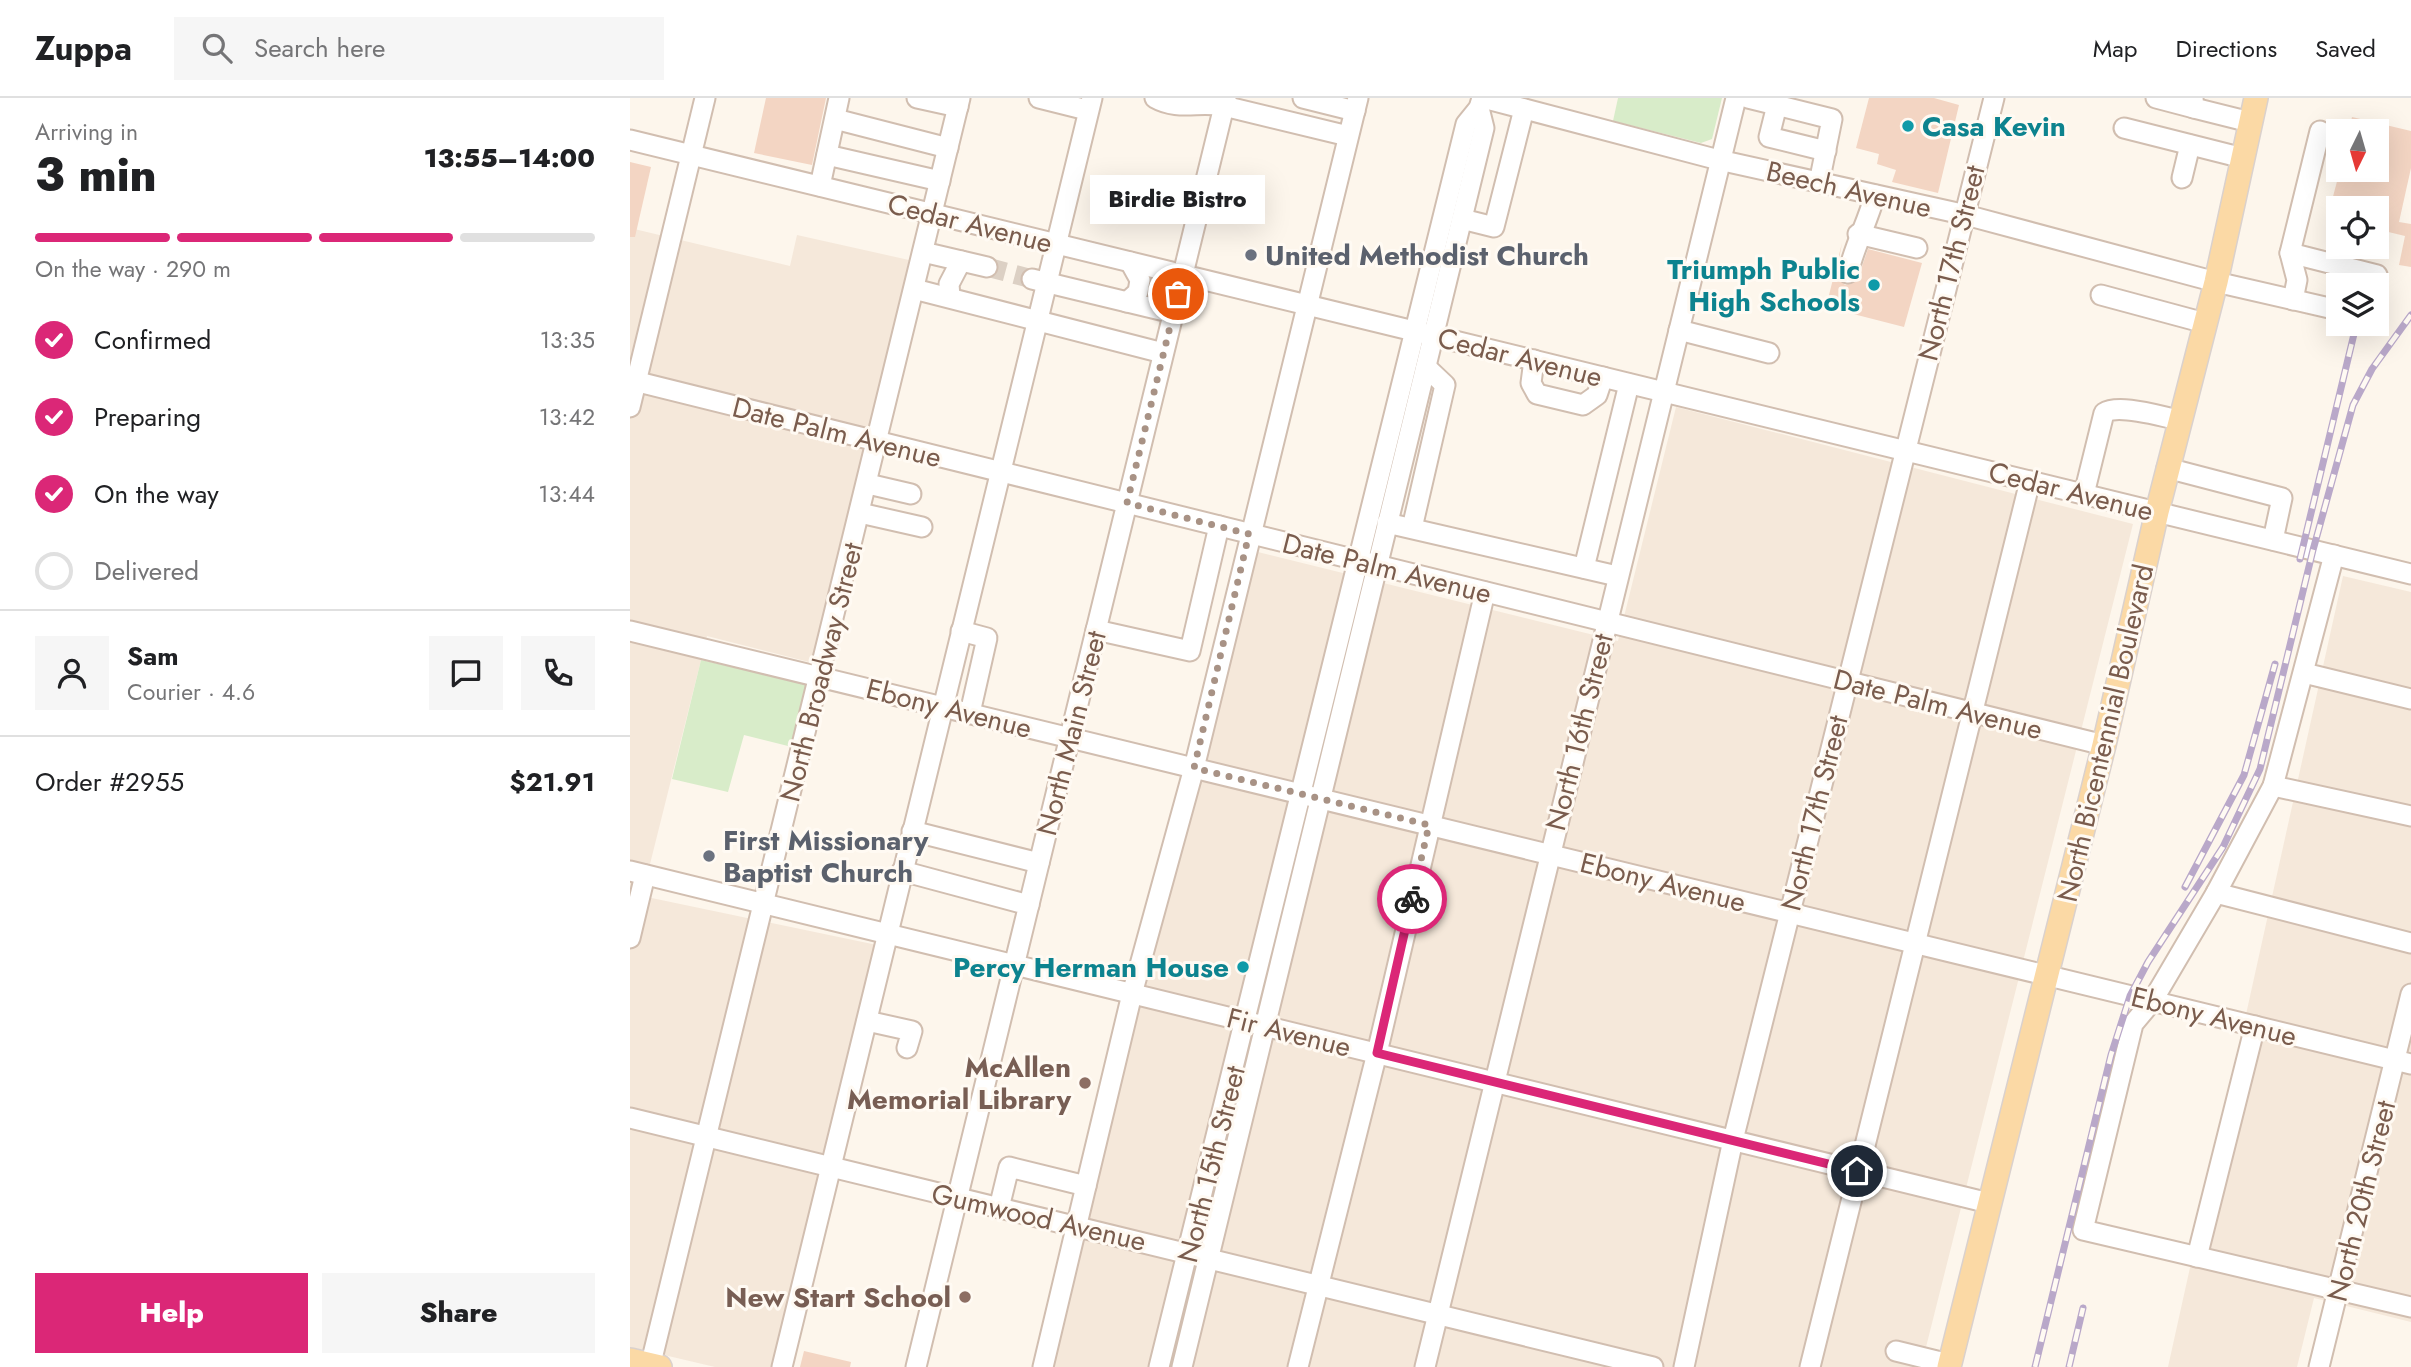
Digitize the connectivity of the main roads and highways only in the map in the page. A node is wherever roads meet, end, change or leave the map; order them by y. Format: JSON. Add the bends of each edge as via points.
{"nodes":[{"id":1,"x":2256,"y":98,"type":"edge"},
{"id":2,"x":1949,"y":1366,"type":"edge"}],
"edges":[{"from":1,"to":2,"type":"main road","name":"North Bicentennial Boulevard","via":[[2104,745]]}]}
